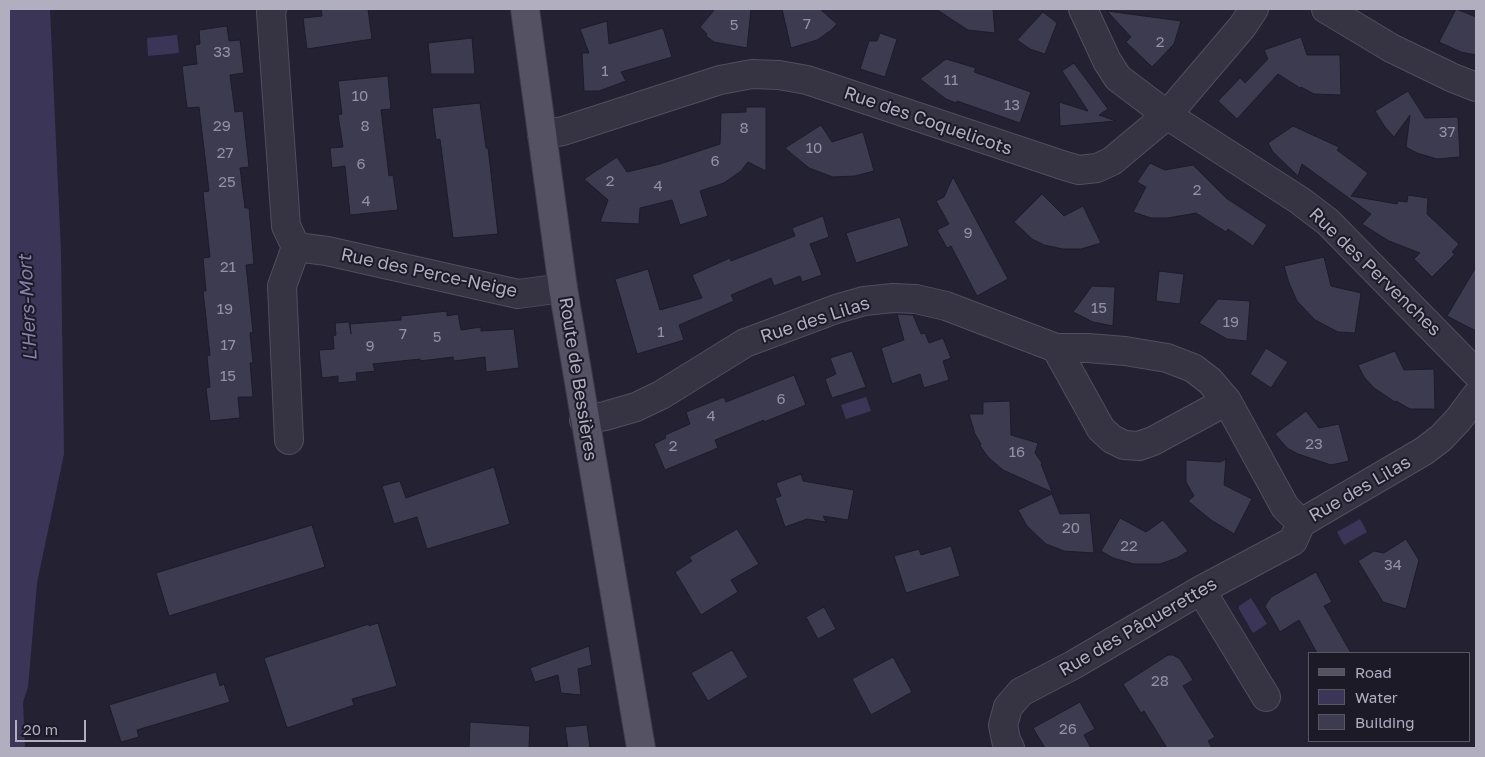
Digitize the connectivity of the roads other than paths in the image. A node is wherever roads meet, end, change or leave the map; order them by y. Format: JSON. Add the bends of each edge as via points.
{"nodes":[{"id":1,"x":272,"y":9,"type":"edge"},
{"id":2,"x":525,"y":9,"type":"edge"},
{"id":3,"x":1083,"y":9,"type":"edge"},
{"id":4,"x":1254,"y":9,"type":"edge"},
{"id":5,"x":1326,"y":9,"type":"edge"},
{"id":6,"x":1476,"y":87,"type":"edge"},
{"id":7,"x":1167,"y":115,"type":"junction"},
{"id":8,"x":542,"y":135,"type":"junction"},
{"id":9,"x":296,"y":247,"type":"junction"},
{"id":10,"x":563,"y":288,"type":"junction"},
{"id":11,"x":1056,"y":348,"type":"junction"},
{"id":12,"x":1476,"y":373,"type":"edge"},
{"id":13,"x":1476,"y":396,"type":"edge"},
{"id":14,"x":1227,"y":401,"type":"junction"},
{"id":15,"x":584,"y":420,"type":"junction"},
{"id":16,"x":289,"y":440,"type":"dead end"},
{"id":17,"x":1301,"y":523,"type":"junction"},
{"id":18,"x":1201,"y":590,"type":"junction"},
{"id":19,"x":1266,"y":697,"type":"dead end"},
{"id":20,"x":641,"y":748,"type":"edge"},
{"id":21,"x":1010,"y":748,"type":"edge"}],
"edges":[{"from":1,"to":9,"type":"street","via":[[286,226]]},
{"from":2,"to":8,"type":"main road","name":"Route de Bessières"},
{"from":3,"to":7,"type":"street","name":"Rue des Pervenches","via":[[1118,78]]},
{"from":4,"to":7,"type":"street","name":"Rue des Coquelicots"},
{"from":5,"to":6,"type":"street","via":[[1391,48]]},
{"from":7,"to":8,"type":"street","name":"Rue des Coquelicots","via":[[1112,161],[1097,168],[1079,170],[807,80],[752,74],[720,80]]},
{"from":7,"to":12,"type":"street","name":"Rue des Pervenches","via":[[1300,200],[1328,222]]},
{"from":8,"to":10,"type":"main road","name":"Route de Bessières"},
{"from":9,"to":10,"type":"street","name":"Rue des Perce-Neige","via":[[327,251],[518,294]]},
{"from":9,"to":16,"type":"street","via":[[282,286]]},
{"from":10,"to":15,"type":"main road","name":"Route de Bessières"},
{"from":11,"to":14,"type":"street","name":"Rue des Lilas","via":[[1125,351],[1167,358],[1193,368],[1210,381]]},
{"from":11,"to":14,"type":"street","via":[[1101,429],[1124,445],[1140,446],[1153,441]]},
{"from":11,"to":15,"type":"street","name":"Rue des Lilas","via":[[946,306],[916,299],[864,301],[745,343],[636,407]]},
{"from":13,"to":17,"type":"street","name":"Rue des Lilas","via":[[1458,420],[1424,452]]},
{"from":14,"to":17,"type":"street","name":"Rue des Lilas","via":[[1285,507]]},
{"from":15,"to":20,"type":"main road","name":"Route de Bessières"},
{"from":17,"to":18,"type":"street","name":"Rue des Pâquerettes","via":[[1294,541]]},
{"from":18,"to":19,"type":"street"},
{"from":18,"to":21,"type":"street","name":"Rue des Pâquerettes","via":[[1073,666],[1021,692],[1008,707],[1003,725]]}]}
